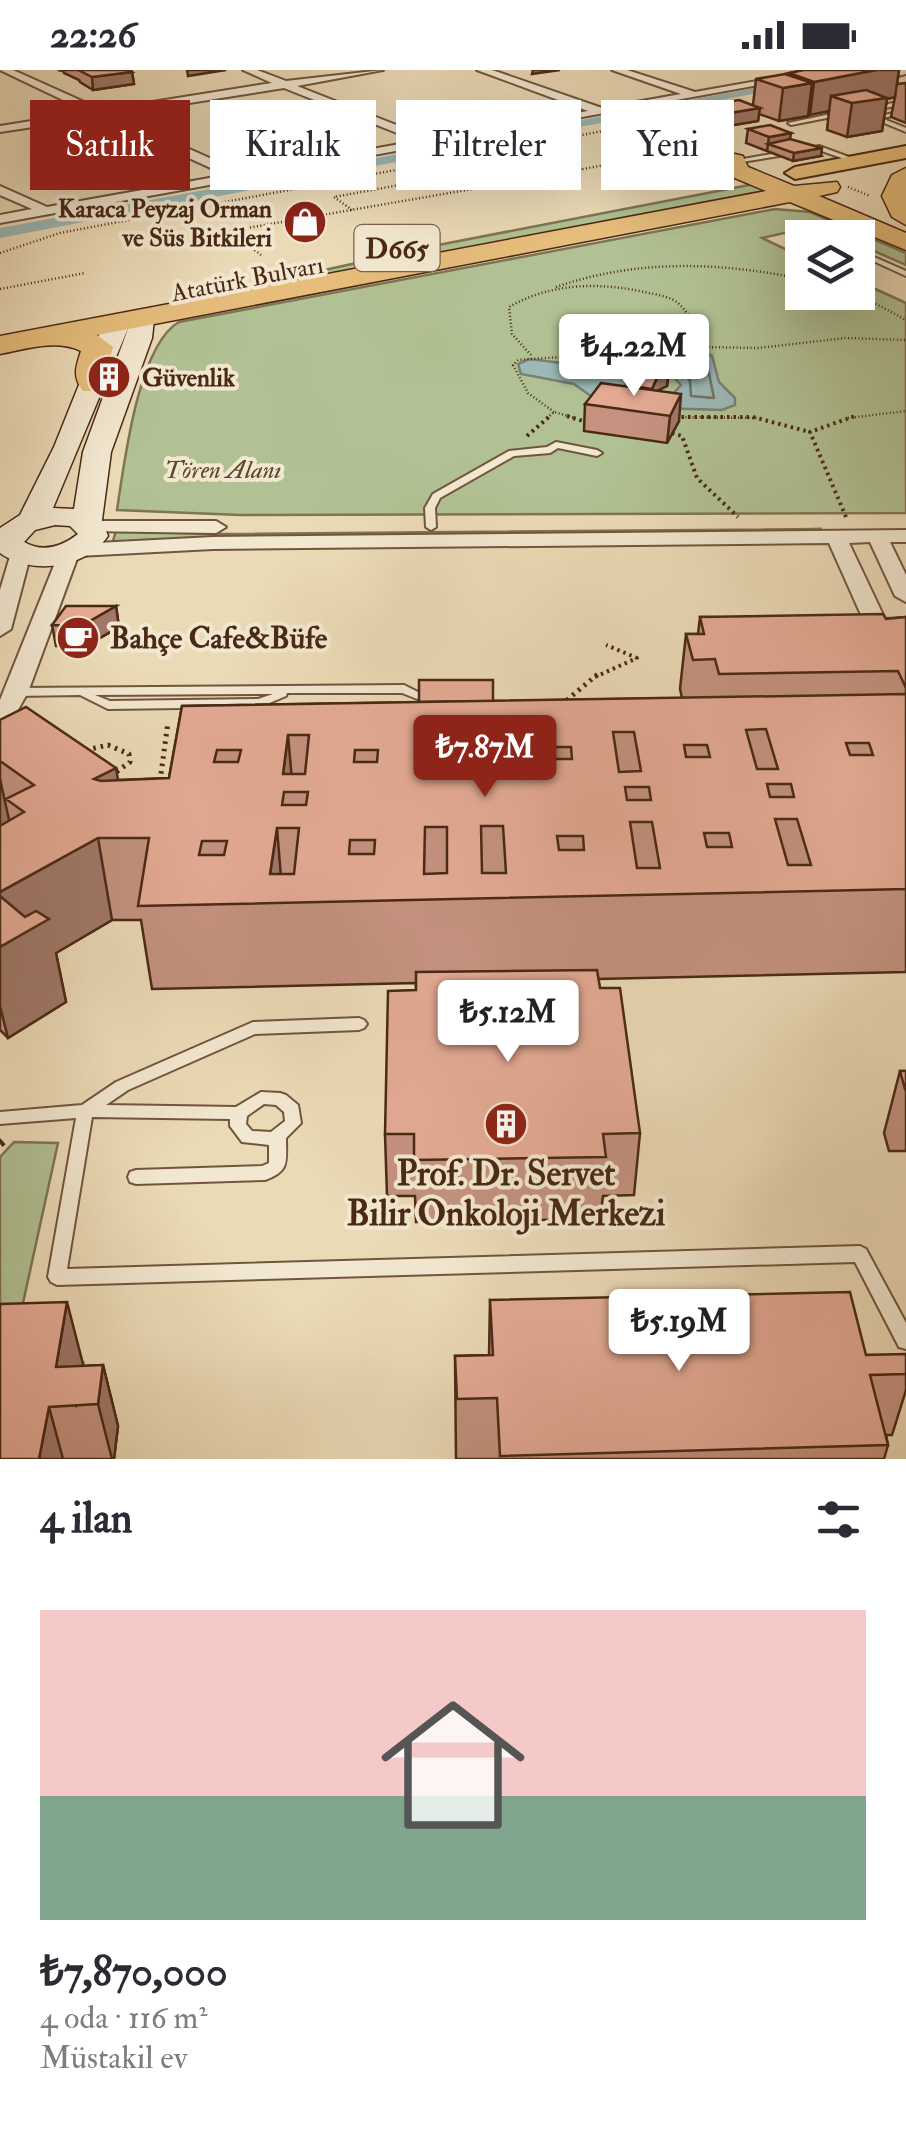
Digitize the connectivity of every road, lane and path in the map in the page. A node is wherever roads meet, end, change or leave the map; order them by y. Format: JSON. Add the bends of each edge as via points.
{"nodes":[{"id":1,"x":6,"y":70,"type":"edge"},
{"id":2,"x":248,"y":70,"type":"edge"},
{"id":3,"x":378,"y":70,"type":"edge"},
{"id":4,"x":482,"y":70,"type":"edge"},
{"id":5,"x":618,"y":70,"type":"edge"},
{"id":6,"x":836,"y":70,"type":"edge"},
{"id":7,"x":906,"y":71,"type":"edge"},
{"id":8,"x":283,"y":84,"type":"junction"},
{"id":9,"x":696,"y":96,"type":"junction"},
{"id":10,"x":72,"y":100,"type":"edge"},
{"id":11,"x":182,"y":100,"type":"edge"},
{"id":12,"x":672,"y":100,"type":"edge"},
{"id":13,"x":906,"y":100,"type":"edge"},
{"id":14,"x":868,"y":109,"type":"edge"},
{"id":15,"x":601,"y":112,"type":"edge"},
{"id":16,"x":906,"y":112,"type":"edge"},
{"id":17,"x":848,"y":113,"type":"edge"},
{"id":18,"x":791,"y":123,"type":"edge"},
{"id":19,"x":30,"y":124,"type":"edge"},
{"id":20,"x":396,"y":128,"type":"edge"},
{"id":21,"x":0,"y":129,"type":"edge"},
{"id":22,"x":906,"y":130,"type":"edge"},
{"id":23,"x":601,"y":131,"type":"edge"},
{"id":24,"x":906,"y":152,"type":"edge"},
{"id":25,"x":734,"y":167,"type":"edge"},
{"id":26,"x":793,"y":168,"type":"junction"},
{"id":27,"x":582,"y":169,"type":"edge"},
{"id":28,"x":744,"y":171,"type":"junction"},
{"id":29,"x":906,"y":173,"type":"edge"},
{"id":30,"x":210,"y":181,"type":"edge"},
{"id":31,"x":396,"y":186,"type":"edge"},
{"id":32,"x":828,"y":187,"type":"junction"},
{"id":33,"x":0,"y":190,"type":"edge"},
{"id":34,"x":467,"y":190,"type":"edge"},
{"id":35,"x":726,"y":208,"type":"junction"},
{"id":36,"x":46,"y":210,"type":"junction"},
{"id":37,"x":352,"y":210,"type":"junction"},
{"id":38,"x":841,"y":214,"type":"junction"},
{"id":39,"x":906,"y":217,"type":"edge"},
{"id":40,"x":0,"y":219,"type":"edge"},
{"id":41,"x":906,"y":225,"type":"edge"},
{"id":42,"x":906,"y":242,"type":"edge"},
{"id":43,"x":412,"y":245,"type":"junction"},
{"id":44,"x":0,"y":253,"type":"edge"},
{"id":45,"x":261,"y":255,"type":"dead end"},
{"id":46,"x":875,"y":260,"type":"edge"},
{"id":47,"x":85,"y":273,"type":"dead end"},
{"id":48,"x":906,"y":274,"type":"edge"},
{"id":49,"x":785,"y":276,"type":"edge"},
{"id":50,"x":0,"y":288,"type":"edge"},
{"id":51,"x":548,"y":291,"type":"junction"},
{"id":52,"x":875,"y":303,"type":"edge"},
{"id":53,"x":68,"y":312,"type":"junction"},
{"id":54,"x":129,"y":320,"type":"junction"},
{"id":55,"x":906,"y":320,"type":"edge"},
{"id":56,"x":0,"y":325,"type":"edge"},
{"id":57,"x":41,"y":338,"type":"junction"},
{"id":58,"x":906,"y":340,"type":"edge"},
{"id":59,"x":700,"y":345,"type":"junction"},
{"id":60,"x":0,"y":346,"type":"edge"},
{"id":61,"x":650,"y":346,"type":"junction"},
{"id":62,"x":568,"y":355,"type":"junction"},
{"id":63,"x":533,"y":356,"type":"junction"},
{"id":64,"x":94,"y":384,"type":"junction"},
{"id":65,"x":906,"y":411,"type":"edge"},
{"id":66,"x":554,"y":412,"type":"junction"},
{"id":67,"x":661,"y":415,"type":"edge"},
{"id":68,"x":590,"y":423,"type":"edge"},
{"id":69,"x":810,"y":432,"type":"junction"},
{"id":70,"x":672,"y":433,"type":"edge"},
{"id":71,"x":512,"y":453,"type":"junction"},
{"id":72,"x":598,"y":453,"type":"dead end"},
{"id":73,"x":906,"y":524,"type":"edge"},
{"id":74,"x":748,"y":525,"type":"junction"},
{"id":75,"x":431,"y":527,"type":"junction"},
{"id":76,"x":854,"y":534,"type":"junction"},
{"id":77,"x":906,"y":536,"type":"edge"},
{"id":78,"x":14,"y":537,"type":"edge"},
{"id":79,"x":81,"y":538,"type":"junction"},
{"id":80,"x":906,"y":596,"type":"edge"},
{"id":81,"x":906,"y":625,"type":"edge"},
{"id":82,"x":0,"y":629,"type":"edge"},
{"id":83,"x":606,"y":645,"type":"dead end"},
{"id":84,"x":291,"y":690,"type":"junction"},
{"id":85,"x":8,"y":692,"type":"edge"},
{"id":86,"x":80,"y":692,"type":"junction"},
{"id":87,"x":171,"y":704,"type":"junction"},
{"id":88,"x":552,"y":714,"type":"edge"},
{"id":89,"x":0,"y":721,"type":"edge"},
{"id":90,"x":75,"y":754,"type":"edge"},
{"id":91,"x":101,"y":788,"type":"edge"},
{"id":92,"x":158,"y":796,"type":"edge"},
{"id":93,"x":359,"y":1024,"type":"dead end"},
{"id":94,"x":86,"y":1111,"type":"junction"},
{"id":95,"x":240,"y":1113,"type":"junction"},
{"id":96,"x":0,"y":1118,"type":"edge"},
{"id":97,"x":278,"y":1137,"type":"junction"},
{"id":98,"x":136,"y":1176,"type":"dead end"},
{"id":99,"x":906,"y":1340,"type":"edge"}],
"edges":[{"from":1,"to":10,"type":"street"},
{"from":2,"to":8,"type":"street"},
{"from":3,"to":8,"type":"street"},
{"from":4,"to":15,"type":"street"},
{"from":5,"to":9,"type":"street"},
{"from":6,"to":9,"type":"street"},
{"from":7,"to":13,"type":"street","via":[[858,82]]},
{"from":8,"to":11,"type":"street"},
{"from":8,"to":20,"type":"street"},
{"from":9,"to":12,"type":"street"},
{"from":13,"to":14,"type":"lane"},
{"from":16,"to":22,"type":"lane","via":[[875,118]]},
{"from":17,"to":18,"type":"lane"},
{"from":19,"to":21,"type":"street"},
{"from":23,"to":44,"type":"path","via":[[75,230]]},
{"from":24,"to":26,"type":"main road","name":"Atatürk Bulvarı"},
{"from":25,"to":28,"type":"street"},
{"from":26,"to":28,"type":"highway","name":"Atatürk Bulvarı","number":"D665"},
{"from":26,"to":32,"type":"highway"},
{"from":26,"to":35,"type":"highway"},
{"from":26,"to":38,"type":"highway","number":"D665"},
{"from":27,"to":28,"type":"path","via":[[653,158]]},
{"from":28,"to":43,"type":"highway","name":"Atatürk Bulvarı","number":"D665"},
{"from":29,"to":32,"type":"main road"},
{"from":29,"to":39,"type":"highway","via":[[893,194]]},
{"from":30,"to":36,"type":"street"},
{"from":31,"to":37,"type":"path","via":[[334,197]]},
{"from":32,"to":41,"type":"highway"},
{"from":33,"to":36,"type":"street"},
{"from":34,"to":37,"type":"path"},
{"from":35,"to":38,"type":"highway","number":"D665","via":[[779,205]]},
{"from":35,"to":54,"type":"highway","name":"Atatürk Bulvarı","number":"D665"},
{"from":36,"to":40,"type":"street"},
{"from":37,"to":45,"type":"path","via":[[230,231]]},
{"from":38,"to":42,"type":"highway","number":"D665"},
{"from":43,"to":53,"type":"highway","name":"Atatürk Bulvarı","number":"D665"},
{"from":43,"to":54,"type":"highway","via":[[146,305]]},
{"from":46,"to":48,"type":"lane"},
{"from":47,"to":50,"type":"path"},
{"from":49,"to":51,"type":"path","via":[[673,266]]},
{"from":51,"to":59,"type":"path","via":[[616,288],[676,300],[695,324]]},
{"from":51,"to":63,"type":"path","via":[[518,300],[506,316],[516,342]]},
{"from":52,"to":55,"type":"path"},
{"from":53,"to":54,"type":"highway"},
{"from":53,"to":56,"type":"highway","name":"Atatürk Bulvarı","number":"D665"},
{"from":54,"to":57,"type":"highway","name":"Atatürk Bulvarı","number":"D665"},
{"from":54,"to":64,"type":"street","via":[[112,335]]},
{"from":54,"to":79,"type":"street","via":[[140,338],[97,452]]},
{"from":57,"to":60,"type":"highway","name":"Atatürk Bulvarı","number":"D665"},
{"from":57,"to":64,"type":"highway","via":[[78,338],[98,346],[90,374]]},
{"from":58,"to":59,"type":"path"},
{"from":59,"to":61,"type":"path"},
{"from":61,"to":62,"type":"path"},
{"from":61,"to":62,"type":"path","via":[[618,330],[593,328],[568,340]]},
{"from":62,"to":63,"type":"path"},
{"from":63,"to":66,"type":"path","via":[[518,360],[514,373],[530,398]]},
{"from":64,"to":78,"type":"street","via":[[68,448]]},
{"from":65,"to":69,"type":"path","via":[[860,414]]},
{"from":66,"to":68,"type":"path"},
{"from":66,"to":71,"type":"path"},
{"from":67,"to":69,"type":"path","via":[[753,418]]},
{"from":69,"to":76,"type":"path"},
{"from":70,"to":74,"type":"path","via":[[682,436],[698,478]]},
{"from":71,"to":72,"type":"lane","via":[[556,445]]},
{"from":71,"to":75,"type":"lane","via":[[436,496]]},
{"from":73,"to":76,"type":"street"},
{"from":74,"to":75,"type":"street"},
{"from":74,"to":76,"type":"street"},
{"from":75,"to":79,"type":"street"},
{"from":76,"to":77,"type":"street"},
{"from":76,"to":79,"type":"street","via":[[213,543]]},
{"from":76,"to":80,"type":"street"},
{"from":76,"to":81,"type":"street","via":[[877,626]]},
{"from":78,"to":79,"type":"street","via":[[63,516]]},
{"from":78,"to":82,"type":"street"},
{"from":79,"to":85,"type":"street"},
{"from":83,"to":88,"type":"path","via":[[637,658],[598,674]]},
{"from":84,"to":86,"type":"lane"},
{"from":84,"to":86,"type":"lane","via":[[430,690]]},
{"from":84,"to":87,"type":"lane","via":[[260,703]]},
{"from":85,"to":86,"type":"lane"},
{"from":85,"to":89,"type":"street"},
{"from":86,"to":87,"type":"lane","via":[[108,704]]},
{"from":87,"to":92,"type":"path"},
{"from":90,"to":91,"type":"path","via":[[108,745],[129,754],[130,762]]},
{"from":93,"to":94,"type":"lane","via":[[253,1028],[122,1086]]},
{"from":94,"to":95,"type":"lane"},
{"from":94,"to":96,"type":"lane"},
{"from":94,"to":99,"type":"lane","via":[[57,1277],[860,1254]]},
{"from":95,"to":97,"type":"lane","via":[[238,1126],[248,1137]]},
{"from":95,"to":97,"type":"lane","via":[[261,1098],[287,1104],[292,1124]]},
{"from":97,"to":98,"type":"lane","via":[[277,1166],[265,1173]]}]}
